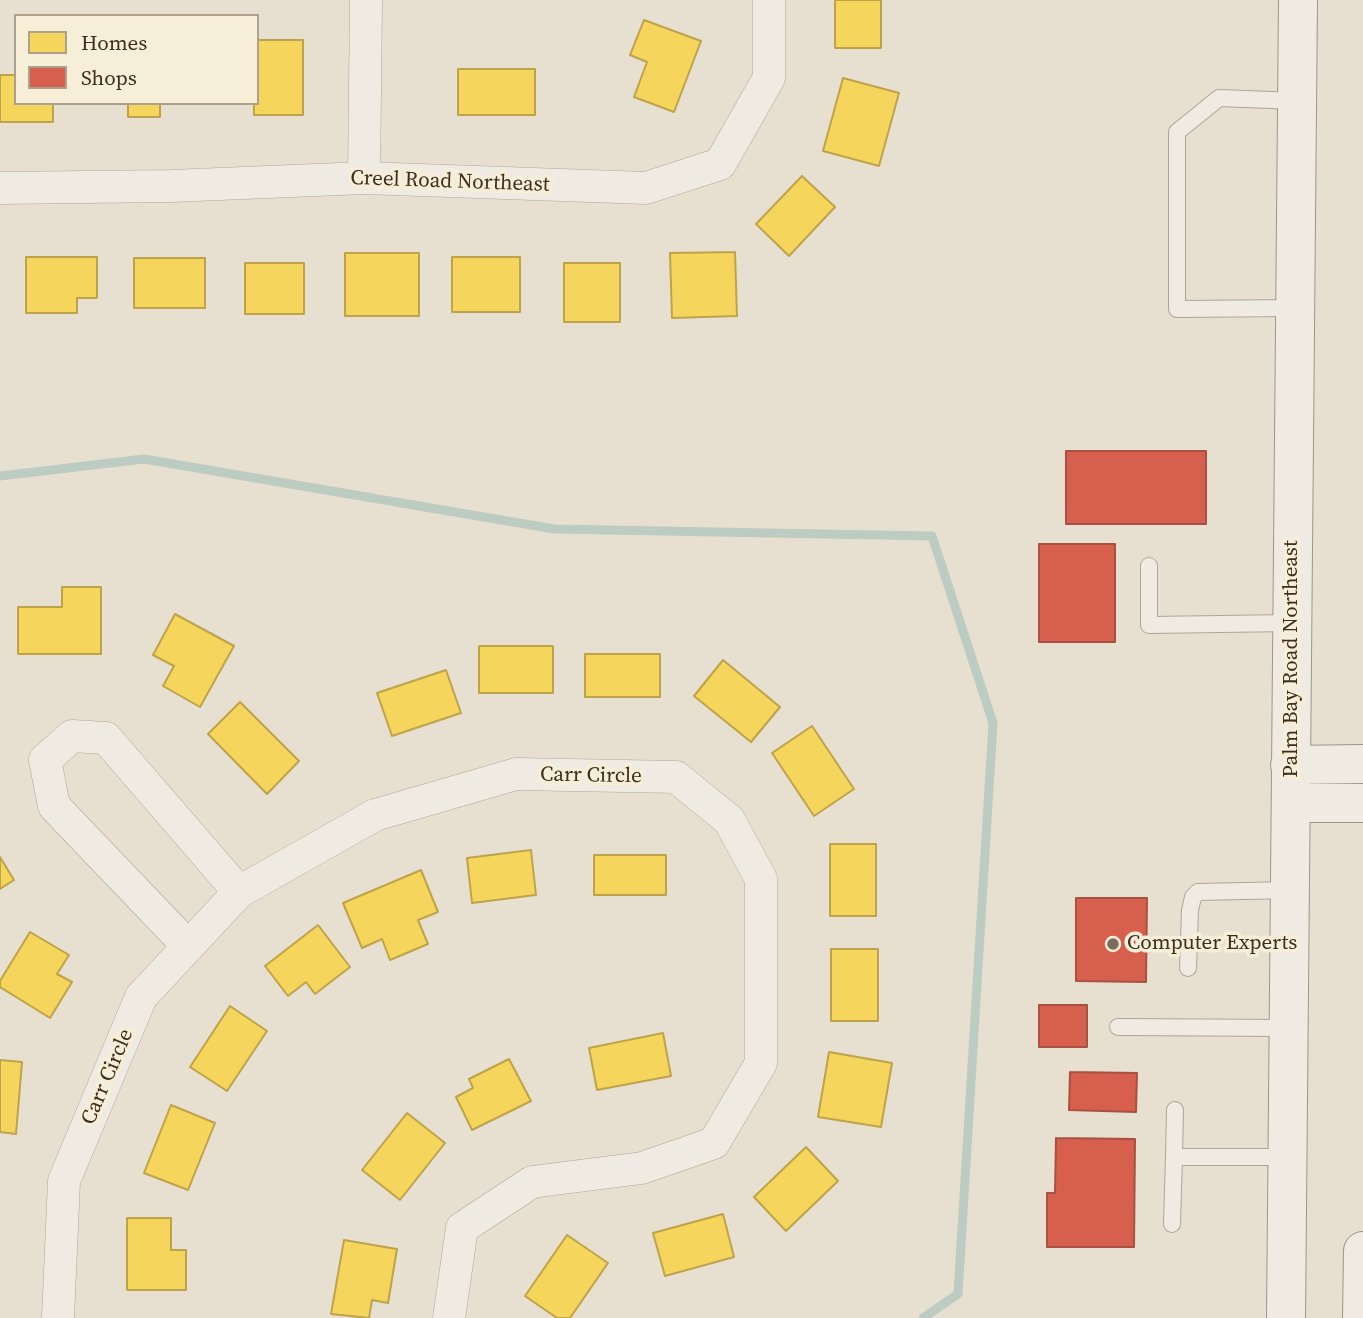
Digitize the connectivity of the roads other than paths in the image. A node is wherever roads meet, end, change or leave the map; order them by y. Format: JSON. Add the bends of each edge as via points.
{"nodes":[{"id":1,"x":366,"y":0,"type":"edge"},
{"id":2,"x":769,"y":0,"type":"edge"},
{"id":3,"x":1298,"y":0,"type":"edge"},
{"id":4,"x":1297,"y":101,"type":"junction"},
{"id":5,"x":364,"y":178,"type":"junction"},
{"id":6,"x":0,"y":188,"type":"edge"},
{"id":7,"x":1295,"y":308,"type":"junction"},
{"id":8,"x":1149,"y":566,"type":"dead end"},
{"id":9,"x":1292,"y":623,"type":"junction"},
{"id":10,"x":1363,"y":764,"type":"edge"},
{"id":11,"x":1290,"y":765,"type":"junction"},
{"id":12,"x":1292,"y":803,"type":"junction"},
{"id":13,"x":1363,"y":803,"type":"edge"},
{"id":14,"x":1291,"y":890,"type":"junction"},
{"id":15,"x":239,"y":892,"type":"junction"},
{"id":16,"x":188,"y":946,"type":"junction"},
{"id":17,"x":1188,"y":968,"type":"dead end"},
{"id":18,"x":1118,"y":1027,"type":"dead end"},
{"id":19,"x":1289,"y":1028,"type":"junction"},
{"id":20,"x":1175,"y":1110,"type":"dead end"},
{"id":21,"x":1174,"y":1157,"type":"junction"},
{"id":22,"x":1288,"y":1157,"type":"junction"},
{"id":23,"x":1172,"y":1224,"type":"dead end"},
{"id":24,"x":1363,"y":1251,"type":"edge"},
{"id":25,"x":58,"y":1318,"type":"edge"},
{"id":26,"x":449,"y":1318,"type":"edge"},
{"id":27,"x":1286,"y":1318,"type":"edge"},
{"id":28,"x":1362,"y":1318,"type":"edge"}],
"edges":[{"from":1,"to":5,"type":"street"},
{"from":2,"to":5,"type":"street","name":"Creel Road Northeast","via":[[769,78],[720,164],[646,188]]},
{"from":3,"to":4,"type":"main road","name":"Palm Bay Road Northeast"},
{"from":4,"to":7,"type":"main road","name":"Palm Bay Road Northeast"},
{"from":4,"to":7,"type":"lane","via":[[1219,98],[1177,132],[1177,309]]},
{"from":5,"to":6,"type":"street","name":"Creel Road Northeast"},
{"from":7,"to":9,"type":"main road","name":"Palm Bay Road Northeast"},
{"from":8,"to":9,"type":"lane","via":[[1150,625]]},
{"from":9,"to":11,"type":"main road","name":"Palm Bay Road Northeast"},
{"from":10,"to":11,"type":"main road"},
{"from":11,"to":12,"type":"main road","name":"Palm Bay Road Northeast"},
{"from":12,"to":13,"type":"main road"},
{"from":12,"to":14,"type":"main road","name":"Palm Bay Road Northeast"},
{"from":14,"to":17,"type":"lane","via":[[1198,892],[1190,910]]},
{"from":14,"to":19,"type":"main road","name":"Palm Bay Road Northeast"},
{"from":15,"to":16,"type":"street","name":"Carr Circle"},
{"from":15,"to":16,"type":"street","via":[[106,738],[72,736],[45,760],[54,806]]},
{"from":15,"to":26,"type":"street","name":"Carr Circle","via":[[375,814],[516,774],[676,778],[729,820],[761,879],[761,1063],[714,1143],[642,1168],[532,1182],[462,1228]]},
{"from":16,"to":25,"type":"street","name":"Carr Circle","via":[[141,997],[64,1181]]},
{"from":18,"to":19,"type":"lane"},
{"from":19,"to":22,"type":"main road","name":"Palm Bay Road Northeast"},
{"from":20,"to":21,"type":"lane"},
{"from":21,"to":22,"type":"lane"},
{"from":21,"to":23,"type":"lane"},
{"from":22,"to":27,"type":"main road","name":"Palm Bay Road Northeast"},
{"from":24,"to":28,"type":"main road"}]}
